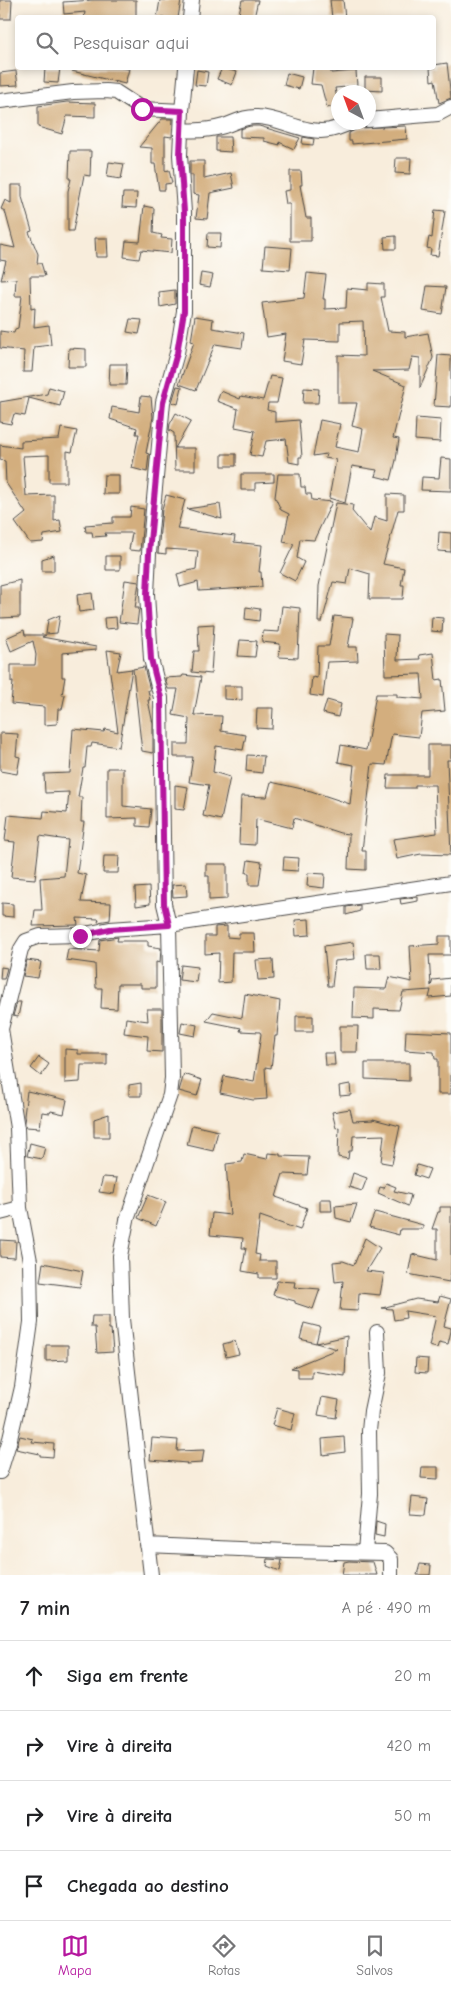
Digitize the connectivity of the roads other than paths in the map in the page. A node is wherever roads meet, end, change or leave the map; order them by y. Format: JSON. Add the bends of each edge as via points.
{"nodes":[{"id":1,"x":192,"y":0,"type":"edge"},
{"id":2,"x":190,"y":15,"type":"edge"},
{"id":3,"x":186,"y":70,"type":"edge"},
{"id":4,"x":0,"y":101,"type":"edge"},
{"id":5,"x":451,"y":107,"type":"edge"},
{"id":6,"x":182,"y":111,"type":"junction"},
{"id":7,"x":376,"y":119,"type":"edge"},
{"id":8,"x":331,"y":129,"type":"edge"},
{"id":9,"x":182,"y":130,"type":"junction"},
{"id":10,"x":451,"y":883,"type":"edge"},
{"id":11,"x":169,"y":925,"type":"junction"},
{"id":12,"x":20,"y":1208,"type":"junction"},
{"id":13,"x":0,"y":1213,"type":"edge"},
{"id":14,"x":377,"y":1332,"type":"dead end"},
{"id":15,"x":0,"y":1472,"type":"edge"},
{"id":16,"x":147,"y":1545,"type":"junction"},
{"id":17,"x":365,"y":1551,"type":"junction"},
{"id":18,"x":151,"y":1575,"type":"edge"},
{"id":19,"x":391,"y":1575,"type":"edge"}],
"edges":[{"from":1,"to":2,"type":"street"},
{"from":3,"to":6,"type":"street"},
{"from":4,"to":6,"type":"street","via":[[106,91],[116,92],[142,109]]},
{"from":5,"to":7,"type":"street","via":[[438,114]]},
{"from":6,"to":9,"type":"street"},
{"from":8,"to":9,"type":"street","via":[[314,130],[250,117],[222,127]]},
{"from":9,"to":11,"type":"street","via":[[184,311],[177,353],[163,402],[147,594],[151,659],[161,698],[164,904]]},
{"from":10,"to":11,"type":"street"},
{"from":11,"to":12,"type":"street","via":[[110,929],[80,936],[32,938],[21,949],[1,1029],[18,1128]]},
{"from":11,"to":16,"type":"street","via":[[170,1096],[127,1220],[120,1256],[122,1319]]},
{"from":12,"to":13,"type":"street"},
{"from":12,"to":15,"type":"street","via":[[30,1261],[31,1322],[22,1387]]},
{"from":14,"to":17,"type":"street","via":[[379,1373],[370,1410],[370,1494]]},
{"from":16,"to":17,"type":"street"},
{"from":16,"to":18,"type":"street"},
{"from":17,"to":19,"type":"street","via":[[385,1552],[390,1556]]}]}
